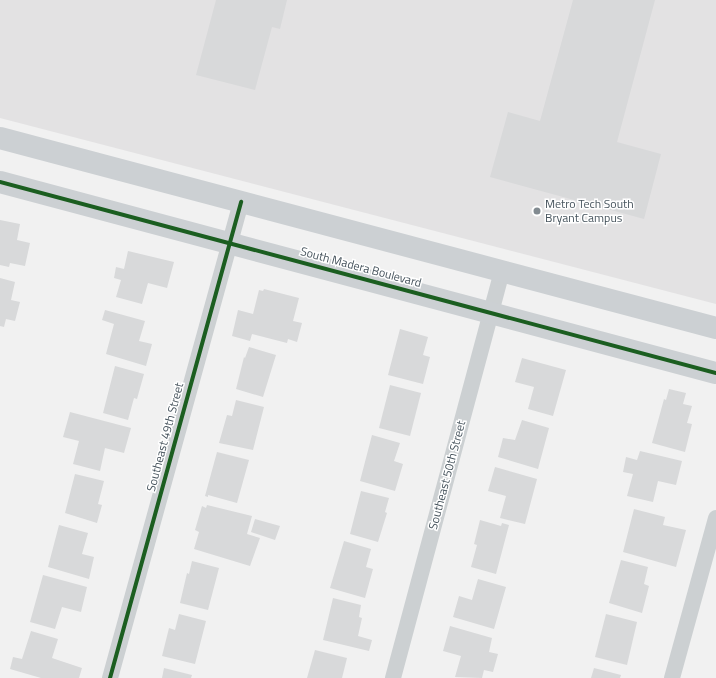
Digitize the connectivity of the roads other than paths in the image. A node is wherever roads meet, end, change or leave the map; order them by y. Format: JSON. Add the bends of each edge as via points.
{"nodes":[{"id":1,"x":0,"y":138,"type":"edge"},
{"id":2,"x":0,"y":182,"type":"edge"},
{"id":3,"x":241,"y":202,"type":"junction"},
{"id":4,"x":229,"y":242,"type":"junction"},
{"id":5,"x":502,"y":272,"type":"junction"},
{"id":6,"x":491,"y":312,"type":"junction"},
{"id":7,"x":716,"y":328,"type":"edge"},
{"id":8,"x":716,"y":373,"type":"edge"},
{"id":9,"x":716,"y":518,"type":"edge"},
{"id":10,"x":110,"y":678,"type":"edge"},
{"id":11,"x":393,"y":678,"type":"edge"},
{"id":12,"x":672,"y":678,"type":"edge"}],
"edges":[{"from":1,"to":3,"type":"street"},
{"from":2,"to":4,"type":"street","name":"South Madera Boulevard"},
{"from":3,"to":4,"type":"street","name":"Southeast 49th Street"},
{"from":3,"to":5,"type":"street"},
{"from":4,"to":6,"type":"street","name":"South Madera Boulevard"},
{"from":4,"to":10,"type":"street","name":"Southeast 49th Street"},
{"from":5,"to":6,"type":"street","name":"Southeast 50th Street"},
{"from":5,"to":7,"type":"street"},
{"from":6,"to":8,"type":"street","name":"South Madera Boulevard"},
{"from":6,"to":11,"type":"street","name":"Southeast 50th Street"},
{"from":9,"to":12,"type":"street"}]}
